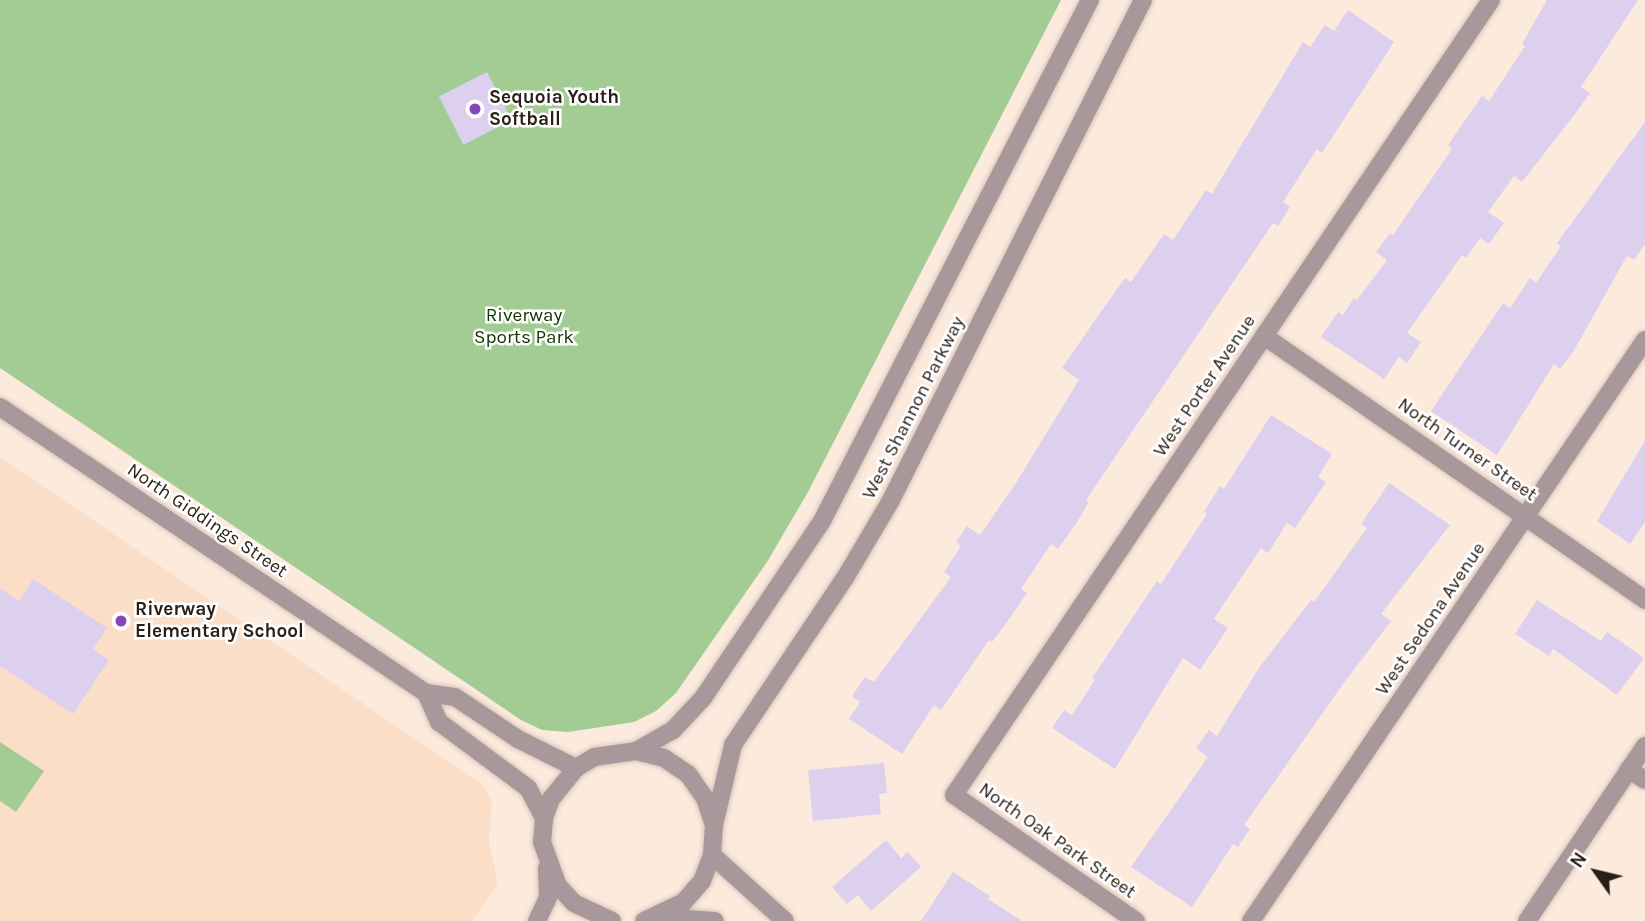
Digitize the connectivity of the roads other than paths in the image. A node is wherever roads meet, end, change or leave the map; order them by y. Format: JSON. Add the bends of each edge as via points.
{"nodes":[{"id":1,"x":1090,"y":0,"type":"edge"},
{"id":2,"x":1143,"y":0,"type":"edge"},
{"id":3,"x":1491,"y":0,"type":"edge"},
{"id":4,"x":1264,"y":336,"type":"junction"},
{"id":5,"x":1645,"y":340,"type":"edge"},
{"id":6,"x":0,"y":407,"type":"edge"},
{"id":7,"x":1526,"y":516,"type":"junction"},
{"id":8,"x":1645,"y":600,"type":"edge"},
{"id":9,"x":426,"y":693,"type":"junction"},
{"id":10,"x":1645,"y":746,"type":"edge"},
{"id":11,"x":636,"y":751,"type":"junction"},
{"id":12,"x":576,"y":768,"type":"junction"},
{"id":13,"x":1629,"y":769,"type":"junction"},
{"id":14,"x":1645,"y":780,"type":"edge"},
{"id":15,"x":954,"y":795,"type":"joint"},
{"id":16,"x":544,"y":818,"type":"junction"},
{"id":17,"x":714,"y":825,"type":"junction"},
{"id":18,"x":712,"y":855,"type":"junction"},
{"id":19,"x":547,"y":865,"type":"junction"},
{"id":20,"x":652,"y":919,"type":"edge"},
{"id":21,"x":537,"y":921,"type":"edge"},
{"id":22,"x":612,"y":921,"type":"edge"},
{"id":23,"x":715,"y":921,"type":"edge"},
{"id":24,"x":785,"y":921,"type":"edge"},
{"id":25,"x":1136,"y":921,"type":"edge"},
{"id":26,"x":1251,"y":921,"type":"edge"},
{"id":27,"x":1527,"y":921,"type":"edge"}],
"edges":[{"from":1,"to":11,"type":"street","name":"West Shannon Parkway","via":[[811,540],[696,706],[673,730]]},
{"from":2,"to":17,"type":"street","name":"West Shannon Parkway","via":[[890,502],[845,579],[733,745]]},
{"from":3,"to":4,"type":"street","name":"West Porter Avenue"},
{"from":4,"to":7,"type":"street","name":"North Turner Street"},
{"from":4,"to":15,"type":"street","name":"West Porter Avenue"},
{"from":5,"to":7,"type":"street","name":"West Sedona Avenue"},
{"from":6,"to":9,"type":"street","name":"North Giddings Street"},
{"from":7,"to":8,"type":"street","name":"North Turner Street"},
{"from":7,"to":26,"type":"street","name":"West Sedona Avenue"},
{"from":9,"to":12,"type":"street","name":"North Giddings Street","via":[[455,697],[518,739]]},
{"from":9,"to":16,"type":"street","name":"North Giddings Street","via":[[439,722],[528,788]]},
{"from":10,"to":13,"type":"street"},
{"from":11,"to":12,"type":"street","via":[[604,754]]},
{"from":11,"to":17,"type":"street","via":[[664,758],[688,774],[705,798]]},
{"from":12,"to":16,"type":"street","via":[[556,790]]},
{"from":13,"to":14,"type":"street"},
{"from":13,"to":27,"type":"street"},
{"from":15,"to":25,"type":"street","name":"North Oak Park Street"},
{"from":16,"to":19,"type":"street"},
{"from":17,"to":18,"type":"street","name":"West Shannon Parkway"},
{"from":18,"to":20,"type":"street","via":[[702,881],[690,895]]},
{"from":18,"to":24,"type":"street"},
{"from":19,"to":21,"type":"street","via":[[548,897]]},
{"from":19,"to":22,"type":"street","via":[[573,903]]},
{"from":20,"to":23,"type":"street"}]}
